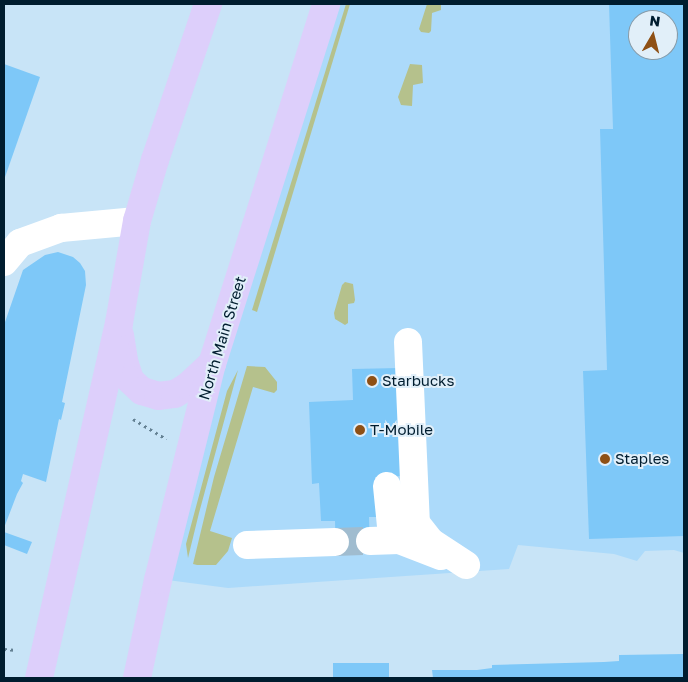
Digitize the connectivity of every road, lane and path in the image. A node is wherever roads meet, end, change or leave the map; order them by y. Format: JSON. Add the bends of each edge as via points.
{"nodes":[{"id":1,"x":208,"y":4,"type":"edge"},
{"id":2,"x":326,"y":4,"type":"edge"},
{"id":3,"x":137,"y":221,"type":"junction"},
{"id":4,"x":4,"y":262,"type":"edge"},
{"id":5,"x":119,"y":323,"type":"junction"},
{"id":6,"x":408,"y":342,"type":"dead end"},
{"id":7,"x":212,"y":364,"type":"junction"},
{"id":8,"x":130,"y":416,"type":"dead end"},
{"id":9,"x":166,"y":440,"type":"dead end"},
{"id":10,"x":387,"y":486,"type":"dead end"},
{"id":11,"x":335,"y":535,"type":"tunnel mouth"},
{"id":12,"x":249,"y":538,"type":"dead end"},
{"id":13,"x":4,"y":649,"type":"edge"},
{"id":14,"x":16,"y":650,"type":"dead end"},
{"id":15,"x":39,"y":678,"type":"edge"},
{"id":16,"x":137,"y":678,"type":"edge"}],
"edges":[{"from":1,"to":3,"type":"main road"},
{"from":2,"to":7,"type":"main road","name":"North Main Street"},
{"from":3,"to":4,"type":"street","via":[[61,228],[20,244]]},
{"from":3,"to":5,"type":"main road"},
{"from":5,"to":7,"type":"main road","via":[[130,380],[142,391],[158,396],[175,394]]},
{"from":5,"to":15,"type":"main road"},
{"from":6,"to":10,"type":"street","via":[[416,524],[431,542],[466,565],[382,533]]},
{"from":7,"to":16,"type":"main road","name":"North Main Street"},
{"from":8,"to":9,"type":"path"},
{"from":11,"to":12,"type":"street"},
{"from":13,"to":14,"type":"path"}]}
